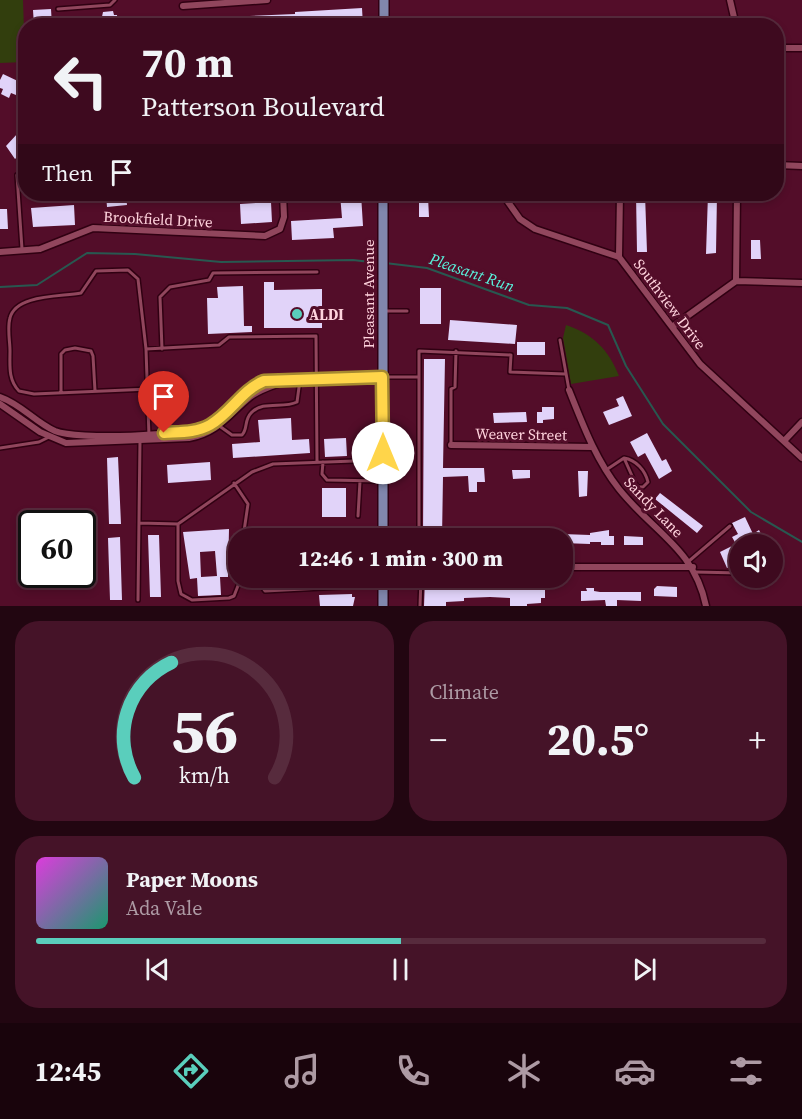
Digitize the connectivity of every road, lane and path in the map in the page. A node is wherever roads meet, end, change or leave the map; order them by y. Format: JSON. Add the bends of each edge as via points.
{"nodes":[{"id":1,"x":115,"y":0,"type":"edge"},
{"id":2,"x":267,"y":0,"type":"edge"},
{"id":3,"x":384,"y":0,"type":"edge"},
{"id":4,"x":730,"y":0,"type":"edge"},
{"id":5,"x":183,"y":6,"type":"dead end"},
{"id":6,"x":58,"y":9,"type":"dead end"},
{"id":7,"x":384,"y":18,"type":"edge"},
{"id":8,"x":734,"y":18,"type":"edge"},
{"id":9,"x":784,"y":48,"type":"edge"},
{"id":10,"x":802,"y":48,"type":"edge"},
{"id":11,"x":784,"y":165,"type":"edge"},
{"id":12,"x":802,"y":166,"type":"edge"},
{"id":13,"x":17,"y":175,"type":"dead end"},
{"id":14,"x":18,"y":190,"type":"edge"},
{"id":15,"x":19,"y":201,"type":"edge"},
{"id":16,"x":283,"y":201,"type":"edge"},
{"id":17,"x":383,"y":201,"type":"edge"},
{"id":18,"x":508,"y":201,"type":"edge"},
{"id":19,"x":620,"y":201,"type":"edge"},
{"id":20,"x":737,"y":201,"type":"edge"},
{"id":21,"x":22,"y":251,"type":"junction"},
{"id":22,"x":0,"y":252,"type":"edge"},
{"id":23,"x":619,"y":256,"type":"junction"},
{"id":24,"x":317,"y":272,"type":"dead end"},
{"id":25,"x":736,"y":281,"type":"junction"},
{"id":26,"x":802,"y":283,"type":"edge"},
{"id":27,"x":383,"y":311,"type":"junction"},
{"id":28,"x":406,"y":311,"type":"dead end"},
{"id":29,"x":672,"y":327,"type":"junction"},
{"id":30,"x":560,"y":340,"type":"dead end"},
{"id":31,"x":146,"y":349,"type":"junction"},
{"id":32,"x":162,"y":349,"type":"junction"},
{"id":33,"x":456,"y":351,"type":"junction"},
{"id":34,"x":565,"y":374,"type":"junction"},
{"id":35,"x":382,"y":377,"type":"junction"},
{"id":36,"x":419,"y":377,"type":"junction"},
{"id":37,"x":300,"y":380,"type":"junction"},
{"id":38,"x":315,"y":380,"type":"junction"},
{"id":39,"x":150,"y":389,"type":"junction"},
{"id":40,"x":569,"y":390,"type":"joint"},
{"id":41,"x":95,"y":391,"type":"junction"},
{"id":42,"x":61,"y":393,"type":"junction"},
{"id":43,"x":0,"y":397,"type":"edge"},
{"id":44,"x":0,"y":404,"type":"edge"},
{"id":45,"x":802,"y":422,"type":"edge"},
{"id":46,"x":217,"y":424,"type":"junction"},
{"id":47,"x":49,"y":437,"type":"junction"},
{"id":48,"x":140,"y":437,"type":"junction"},
{"id":49,"x":149,"y":437,"type":"junction"},
{"id":50,"x":784,"y":441,"type":"junction"},
{"id":51,"x":451,"y":445,"type":"joint"},
{"id":52,"x":592,"y":447,"type":"junction"},
{"id":53,"x":0,"y":448,"type":"edge"},
{"id":54,"x":624,"y":458,"type":"junction"},
{"id":55,"x":802,"y":458,"type":"edge"},
{"id":56,"x":383,"y":460,"type":"junction"},
{"id":57,"x":317,"y":461,"type":"junction"},
{"id":58,"x":323,"y":461,"type":"junction"},
{"id":59,"x":606,"y":470,"type":"junction"},
{"id":60,"x":360,"y":481,"type":"junction"},
{"id":61,"x":383,"y":481,"type":"junction"},
{"id":62,"x":234,"y":483,"type":"junction"},
{"id":63,"x":358,"y":516,"type":"dead end"},
{"id":64,"x":138,"y":523,"type":"junction"},
{"id":65,"x":178,"y":524,"type":"junction"},
{"id":66,"x":730,"y":526,"type":"dead end"},
{"id":67,"x":244,"y":528,"type":"edge"},
{"id":68,"x":383,"y":528,"type":"edge"},
{"id":69,"x":419,"y":528,"type":"edge"},
{"id":70,"x":692,"y":566,"type":"junction"},
{"id":71,"x":573,"y":567,"type":"edge"},
{"id":72,"x":729,"y":571,"type":"edge"},
{"id":73,"x":237,"y":588,"type":"edge"},
{"id":74,"x":263,"y":588,"type":"edge"},
{"id":75,"x":313,"y":588,"type":"edge"},
{"id":76,"x":383,"y":588,"type":"edge"},
{"id":77,"x":421,"y":588,"type":"edge"},
{"id":78,"x":138,"y":600,"type":"dead end"},
{"id":79,"x":383,"y":606,"type":"edge"},
{"id":80,"x":420,"y":606,"type":"edge"},
{"id":81,"x":706,"y":606,"type":"edge"}],
"edges":[{"from":1,"to":6,"type":"lane","via":[[110,5]]},
{"from":2,"to":5,"type":"street"},
{"from":3,"to":7,"type":"main road"},
{"from":4,"to":8,"type":"street"},
{"from":9,"to":10,"type":"street"},
{"from":11,"to":12,"type":"street"},
{"from":13,"to":14,"type":"lane"},
{"from":15,"to":21,"type":"lane"},
{"from":16,"to":21,"type":"street","name":"Brookfield Drive","via":[[280,229],[265,236],[93,228],[40,249]]},
{"from":17,"to":27,"type":"main road","name":"Pleasant Avenue"},
{"from":18,"to":23,"type":"street","name":"Southview Drive","via":[[520,219],[535,229]]},
{"from":19,"to":23,"type":"street"},
{"from":20,"to":25,"type":"street"},
{"from":21,"to":22,"type":"street","name":"Brookfield Drive"},
{"from":23,"to":29,"type":"street","name":"Southview Drive"},
{"from":24,"to":32,"type":"lane","via":[[213,273],[209,280],[170,287],[160,297]]},
{"from":25,"to":26,"type":"street"},
{"from":25,"to":29,"type":"street"},
{"from":27,"to":28,"type":"lane"},
{"from":27,"to":35,"type":"main road","name":"Pleasant Avenue"},
{"from":29,"to":50,"type":"street","name":"Southview Drive","via":[[700,364]]},
{"from":30,"to":34,"type":"lane"},
{"from":31,"to":32,"type":"lane"},
{"from":31,"to":39,"type":"lane"},
{"from":31,"to":42,"type":"lane","via":[[138,279],[132,272],[96,272],[81,293],[46,296],[24,304],[12,312],[9,320],[11,380],[25,394]]},
{"from":32,"to":38,"type":"lane","via":[[219,345],[228,337],[316,336]]},
{"from":33,"to":34,"type":"lane","via":[[511,355],[510,372]]},
{"from":33,"to":36,"type":"lane","via":[[420,351]]},
{"from":33,"to":51,"type":"lane"},
{"from":34,"to":40,"type":"lane"},
{"from":35,"to":36,"type":"lane"},
{"from":35,"to":38,"type":"street"},
{"from":35,"to":56,"type":"main road","name":"Pleasant Avenue"},
{"from":36,"to":69,"type":"lane"},
{"from":37,"to":38,"type":"street"},
{"from":37,"to":46,"type":"street","via":[[274,379],[256,384]]},
{"from":37,"to":46,"type":"lane","via":[[297,402],[256,409],[242,435],[232,435]]},
{"from":38,"to":57,"type":"lane"},
{"from":39,"to":41,"type":"lane"},
{"from":39,"to":49,"type":"lane"},
{"from":40,"to":52,"type":"street","name":"Sandy Lane"},
{"from":41,"to":42,"type":"lane"},
{"from":41,"to":42,"type":"lane","via":[[90,351],[75,348],[61,354]]},
{"from":43,"to":48,"type":"street","via":[[64,434]]},
{"from":44,"to":47,"type":"street"},
{"from":45,"to":50,"type":"street"},
{"from":46,"to":49,"type":"street"},
{"from":47,"to":48,"type":"street","via":[[76,444]]},
{"from":47,"to":53,"type":"lane"},
{"from":48,"to":49,"type":"street"},
{"from":48,"to":64,"type":"lane"},
{"from":50,"to":55,"type":"street","name":"Southview Drive"},
{"from":51,"to":52,"type":"street","name":"Weaver Street"},
{"from":52,"to":59,"type":"street","name":"Sandy Lane"},
{"from":54,"to":54,"type":"lane","via":[[634,460],[646,475],[648,482],[643,487],[637,487]]},
{"from":54,"to":59,"type":"lane"},
{"from":56,"to":58,"type":"lane"},
{"from":56,"to":61,"type":"main road","name":"Pleasant Avenue"},
{"from":57,"to":58,"type":"lane"},
{"from":57,"to":62,"type":"lane","via":[[273,464]]},
{"from":58,"to":60,"type":"lane","via":[[322,474],[327,480]]},
{"from":59,"to":70,"type":"street","name":"Sandy Lane","via":[[640,514]]},
{"from":60,"to":61,"type":"lane"},
{"from":60,"to":63,"type":"lane"},
{"from":61,"to":68,"type":"main road","name":"Pleasant Avenue"},
{"from":62,"to":65,"type":"lane"},
{"from":62,"to":67,"type":"lane","via":[[248,504]]},
{"from":64,"to":65,"type":"lane"},
{"from":64,"to":78,"type":"lane"},
{"from":65,"to":73,"type":"lane","via":[[181,594],[192,600],[234,596]]},
{"from":66,"to":70,"type":"lane"},
{"from":70,"to":71,"type":"street"},
{"from":70,"to":72,"type":"lane"},
{"from":70,"to":81,"type":"street","name":"Sandy Lane"},
{"from":74,"to":75,"type":"lane"},
{"from":76,"to":79,"type":"main road"},
{"from":77,"to":80,"type":"lane"}]}
